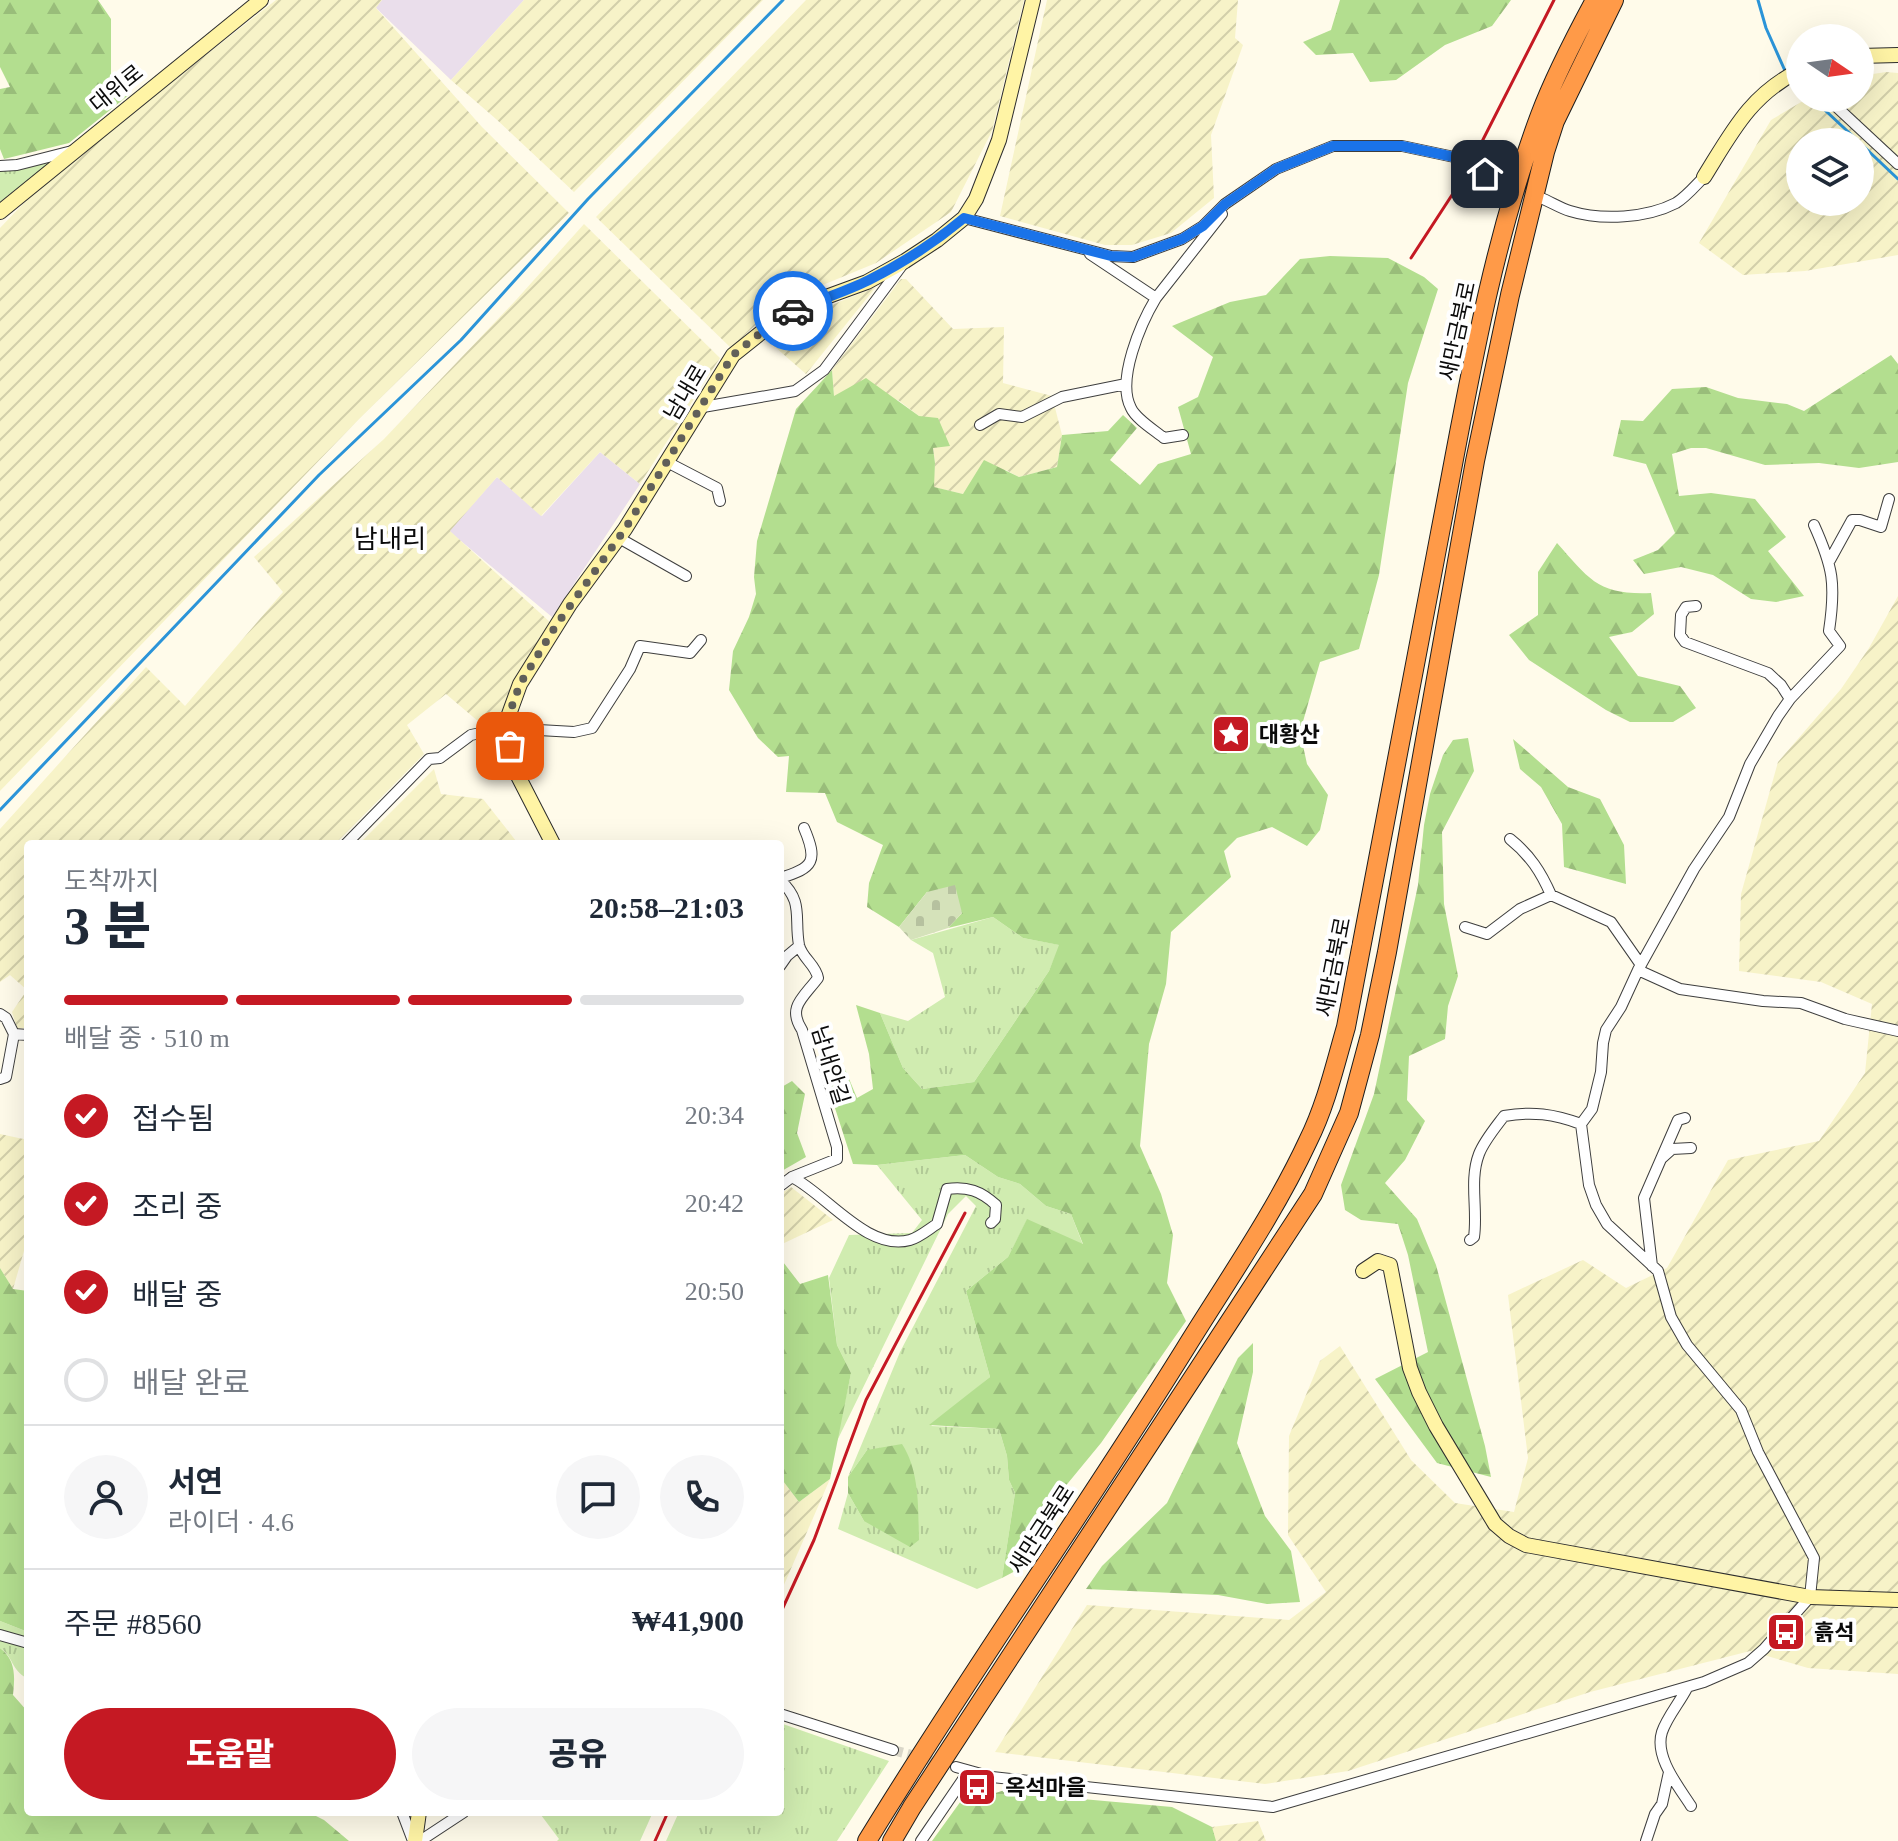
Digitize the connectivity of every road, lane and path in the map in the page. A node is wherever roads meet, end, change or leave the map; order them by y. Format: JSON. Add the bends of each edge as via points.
{"nodes":[{"id":1,"x":261,"y":0,"type":"edge"},
{"id":2,"x":1033,"y":0,"type":"edge"},
{"id":3,"x":1595,"y":0,"type":"edge"},
{"id":4,"x":1614,"y":0,"type":"edge"},
{"id":5,"x":1898,"y":55,"type":"edge"},
{"id":6,"x":1874,"y":56,"type":"edge"},
{"id":7,"x":1786,"y":77,"type":"edge"},
{"id":8,"x":1842,"y":112,"type":"edge"},
{"id":9,"x":72,"y":151,"type":"junction"},
{"id":10,"x":1898,"y":164,"type":"edge"},
{"id":11,"x":0,"y":166,"type":"edge"},
{"id":12,"x":1485,"y":174,"type":"tunnel mouth"},
{"id":13,"x":1704,"y":177,"type":"joint"},
{"id":14,"x":1541,"y":198,"type":"dead end"},
{"id":15,"x":1225,"y":204,"type":"junction"},
{"id":16,"x":0,"y":212,"type":"edge"},
{"id":17,"x":964,"y":218,"type":"junction"},
{"id":18,"x":1081,"y":248,"type":"junction"},
{"id":19,"x":905,"y":261,"type":"junction"},
{"id":20,"x":1156,"y":298,"type":"junction"},
{"id":21,"x":1126,"y":384,"type":"junction"},
{"id":22,"x":703,"y":407,"type":"junction"},
{"id":23,"x":980,"y":425,"type":"dead end"},
{"id":24,"x":1183,"y":435,"type":"dead end"},
{"id":25,"x":667,"y":462,"type":"junction"},
{"id":26,"x":1889,"y":499,"type":"dead end"},
{"id":27,"x":720,"y":501,"type":"dead end"},
{"id":28,"x":1814,"y":525,"type":"dead end"},
{"id":29,"x":619,"y":538,"type":"junction"},
{"id":30,"x":1830,"y":560,"type":"junction"},
{"id":31,"x":686,"y":576,"type":"dead end"},
{"id":32,"x":1696,"y":606,"type":"dead end"},
{"id":33,"x":701,"y":640,"type":"dead end"},
{"id":34,"x":1790,"y":699,"type":"junction"},
{"id":35,"x":504,"y":728,"type":"junction"},
{"id":36,"x":804,"y":828,"type":"dead end"},
{"id":37,"x":1510,"y":839,"type":"dead end"},
{"id":38,"x":350,"y":840,"type":"edge"},
{"id":39,"x":551,"y":840,"type":"edge"},
{"id":40,"x":784,"y":878,"type":"edge"},
{"id":41,"x":784,"y":883,"type":"edge"},
{"id":42,"x":1551,"y":895,"type":"junction"},
{"id":43,"x":1465,"y":927,"type":"dead end"},
{"id":44,"x":799,"y":946,"type":"junction"},
{"id":45,"x":784,"y":960,"type":"edge"},
{"id":46,"x":1640,"y":967,"type":"junction"},
{"id":47,"x":0,"y":1014,"type":"edge"},
{"id":48,"x":1898,"y":1031,"type":"edge"},
{"id":49,"x":14,"y":1034,"type":"junction"},
{"id":50,"x":24,"y":1035,"type":"edge"},
{"id":51,"x":0,"y":1079,"type":"edge"},
{"id":52,"x":1685,"y":1118,"type":"dead end"},
{"id":53,"x":1581,"y":1124,"type":"junction"},
{"id":54,"x":1691,"y":1148,"type":"dead end"},
{"id":55,"x":1658,"y":1162,"type":"junction"},
{"id":56,"x":792,"y":1177,"type":"junction"},
{"id":57,"x":784,"y":1183,"type":"edge"},
{"id":58,"x":991,"y":1223,"type":"dead end"},
{"id":59,"x":1470,"y":1240,"type":"dead end"},
{"id":60,"x":1652,"y":1266,"type":"junction"},
{"id":61,"x":1363,"y":1271,"type":"dead end"},
{"id":62,"x":1810,"y":1597,"type":"junction"},
{"id":63,"x":1898,"y":1600,"type":"edge"},
{"id":64,"x":0,"y":1635,"type":"edge"},
{"id":65,"x":24,"y":1642,"type":"edge"},
{"id":66,"x":1687,"y":1688,"type":"junction"},
{"id":67,"x":784,"y":1715,"type":"edge"},
{"id":68,"x":893,"y":1750,"type":"tunnel mouth"},
{"id":69,"x":916,"y":1761,"type":"junction"},
{"id":70,"x":956,"y":1767,"type":"tunnel mouth"},
{"id":71,"x":968,"y":1772,"type":"junction"},
{"id":72,"x":1669,"y":1772,"type":"junction"},
{"id":73,"x":1691,"y":1806,"type":"dead end"},
{"id":74,"x":404,"y":1816,"type":"edge"},
{"id":75,"x":419,"y":1816,"type":"edge"},
{"id":76,"x":457,"y":1816,"type":"edge"},
{"id":77,"x":416,"y":1841,"type":"edge"},
{"id":78,"x":858,"y":1841,"type":"edge"},
{"id":79,"x":867,"y":1841,"type":"edge"},
{"id":80,"x":894,"y":1841,"type":"edge"},
{"id":81,"x":921,"y":1841,"type":"edge"},
{"id":82,"x":1646,"y":1841,"type":"edge"}],
"edges":[{"from":1,"to":9,"type":"street","name":"대위로"},
{"from":2,"to":17,"type":"street","name":"남내로","via":[[999,140]]},
{"from":3,"to":69,"type":"highway","name":"새만금북로","via":[[1541,112],[1489,291],[1346,1027],[1329,1090],[1274,1205],[1140,1422]]},
{"from":4,"to":80,"type":"highway","name":"새만금북로","via":[[1555,121],[1510,295],[1387,952],[1349,1113],[1313,1194]]},
{"from":5,"to":6,"type":"street"},
{"from":7,"to":13,"type":"street","via":[[1737,123]]},
{"from":8,"to":10,"type":"street"},
{"from":9,"to":11,"type":"street"},
{"from":9,"to":16,"type":"street","name":"대위로"},
{"from":12,"to":15,"type":"street","via":[[1454,157],[1402,146],[1333,146],[1276,169]]},
{"from":13,"to":14,"type":"street","via":[[1679,201],[1632,215],[1579,213]]},
{"from":15,"to":18,"type":"street","via":[[1182,239],[1133,257]]},
{"from":15,"to":20,"type":"street","via":[[1221,217]]},
{"from":17,"to":18,"type":"street"},
{"from":17,"to":19,"type":"street","name":"남내로"},
{"from":18,"to":20,"type":"street"},
{"from":19,"to":22,"type":"street","name":"남내로","via":[[778,319],[733,355]]},
{"from":19,"to":22,"type":"street","via":[[809,383],[795,391]]},
{"from":20,"to":21,"type":"street","via":[[1134,348]]},
{"from":21,"to":23,"type":"street","via":[[1062,397],[1022,417],[999,414]]},
{"from":21,"to":24,"type":"street","via":[[1132,411],[1164,438]]},
{"from":22,"to":25,"type":"street","name":"남내로"},
{"from":25,"to":27,"type":"street","via":[[717,488]]},
{"from":25,"to":29,"type":"street","name":"남내로"},
{"from":26,"to":30,"type":"street","via":[[1881,527],[1852,520]]},
{"from":28,"to":30,"type":"street"},
{"from":29,"to":31,"type":"street"},
{"from":29,"to":35,"type":"street","name":"남내로","via":[[520,684]]},
{"from":30,"to":34,"type":"street","via":[[1829,631],[1840,646]]},
{"from":32,"to":34,"type":"street","via":[[1686,607],[1681,615],[1685,642],[1768,673]]},
{"from":33,"to":35,"type":"street","via":[[690,653],[640,646],[592,728]]},
{"from":34,"to":46,"type":"street","via":[[1750,764],[1729,817]]},
{"from":35,"to":38,"type":"street","via":[[471,735],[440,758],[429,759]]},
{"from":35,"to":39,"type":"street","via":[[517,774]]},
{"from":36,"to":40,"type":"street","name":"남내안길","via":[[813,856],[810,865]]},
{"from":37,"to":42,"type":"street","via":[[1527,853]]},
{"from":41,"to":44,"type":"street","name":"남내안길","via":[[793,892]]},
{"from":42,"to":43,"type":"street","via":[[1520,909],[1487,934]]},
{"from":42,"to":46,"type":"street","via":[[1611,922]]},
{"from":44,"to":45,"type":"street"},
{"from":44,"to":56,"type":"street","name":"남내안길","via":[[818,978],[795,1009],[795,1019],[816,1074],[837,1159]]},
{"from":46,"to":48,"type":"street","via":[[1680,989],[1801,1003]]},
{"from":46,"to":53,"type":"street","via":[[1606,1030],[1592,1109]]},
{"from":47,"to":49,"type":"street"},
{"from":49,"to":50,"type":"street"},
{"from":49,"to":51,"type":"street","via":[[6,1077]]},
{"from":52,"to":55,"type":"street","via":[[1678,1120]]},
{"from":53,"to":59,"type":"street","via":[[1534,1112],[1504,1116],[1479,1153],[1476,1225]]},
{"from":53,"to":60,"type":"street","via":[[1596,1205],[1607,1224]]},
{"from":54,"to":55,"type":"street","via":[[1672,1149]]},
{"from":55,"to":60,"type":"street","via":[[1644,1198]]},
{"from":56,"to":57,"type":"street","name":"남내안길"},
{"from":56,"to":58,"type":"street","via":[[867,1232],[894,1243],[914,1239],[937,1224],[947,1189],[985,1194],[996,1205]]},
{"from":60,"to":62,"type":"street","via":[[1671,1317],[1687,1345],[1741,1410],[1814,1558]]},
{"from":61,"to":62,"type":"street","via":[[1378,1261],[1390,1265],[1419,1392],[1485,1508],[1509,1536],[1526,1545]]},
{"from":62,"to":63,"type":"street"},
{"from":62,"to":66,"type":"street","via":[[1748,1663]]},
{"from":64,"to":65,"type":"street"},
{"from":66,"to":71,"type":"street","via":[[1273,1807]]},
{"from":66,"to":72,"type":"street","via":[[1662,1733]]},
{"from":67,"to":68,"type":"street"},
{"from":69,"to":78,"type":"highway"},
{"from":69,"to":79,"type":"highway","name":"새만금북로"},
{"from":70,"to":71,"type":"street"},
{"from":71,"to":81,"type":"street"},
{"from":72,"to":73,"type":"street"},
{"from":72,"to":82,"type":"street"},
{"from":74,"to":77,"type":"street"},
{"from":75,"to":77,"type":"street"},
{"from":76,"to":77,"type":"street"}]}
